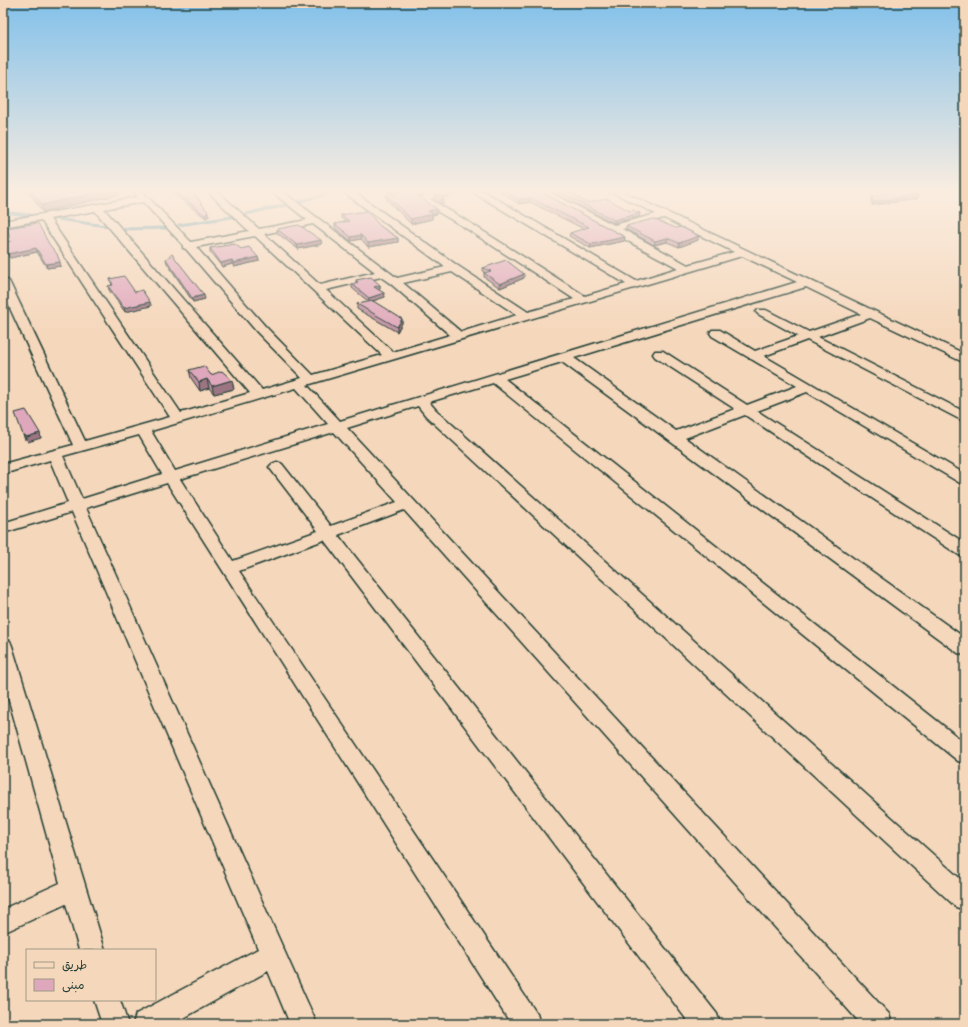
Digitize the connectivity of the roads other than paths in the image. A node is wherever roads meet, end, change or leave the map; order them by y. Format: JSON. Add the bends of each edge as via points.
{"nodes":[{"id":1,"x":59,"y":239,"type":"edge"},
{"id":2,"x":125,"y":239,"type":"edge"},
{"id":3,"x":182,"y":239,"type":"edge"},
{"id":4,"x":223,"y":239,"type":"edge"},
{"id":5,"x":264,"y":239,"type":"edge"},
{"id":6,"x":339,"y":239,"type":"edge"},
{"id":7,"x":414,"y":239,"type":"edge"},
{"id":8,"x":489,"y":239,"type":"edge"},
{"id":9,"x":557,"y":239,"type":"edge"},
{"id":10,"x":633,"y":239,"type":"edge"},
{"id":11,"x":713,"y":239,"type":"edge"},
{"id":12,"x":188,"y":246,"type":"junction"},
{"id":13,"x":742,"y":253,"type":"junction"},
{"id":14,"x":454,"y":268,"type":"junction"},
{"id":15,"x":685,"y":268,"type":"junction"},
{"id":16,"x":384,"y":273,"type":"junction"},
{"id":17,"x":3,"y":281,"type":"edge"},
{"id":18,"x":395,"y":282,"type":"junction"},
{"id":19,"x":806,"y":283,"type":"junction"},
{"id":20,"x":634,"y":284,"type":"junction"},
{"id":21,"x":318,"y":289,"type":"junction"},
{"id":22,"x":582,"y":299,"type":"junction"},
{"id":23,"x":762,"y":312,"type":"dead end"},
{"id":24,"x":871,"y":314,"type":"junction"},
{"id":25,"x":526,"y":316,"type":"junction"},
{"id":26,"x":716,"y":333,"type":"dead end"},
{"id":27,"x":459,"y":336,"type":"junction"},
{"id":28,"x":809,"y":336,"type":"junction"},
{"id":29,"x":659,"y":354,"type":"dead end"},
{"id":30,"x":754,"y":355,"type":"junction"},
{"id":31,"x":390,"y":356,"type":"junction"},
{"id":32,"x":564,"y":357,"type":"junction"},
{"id":33,"x":965,"y":359,"type":"edge"},
{"id":34,"x":496,"y":378,"type":"junction"},
{"id":35,"x":305,"y":381,"type":"junction"},
{"id":36,"x":808,"y":387,"type":"junction"},
{"id":37,"x":259,"y":395,"type":"junction"},
{"id":38,"x":421,"y":401,"type":"junction"},
{"id":39,"x":746,"y":410,"type":"junction"},
{"id":40,"x":965,"y":418,"type":"edge"},
{"id":41,"x":178,"y":419,"type":"junction"},
{"id":42,"x":337,"y":427,"type":"junction"},
{"id":43,"x":143,"y":429,"type":"junction"},
{"id":44,"x":674,"y":437,"type":"junction"},
{"id":45,"x":81,"y":447,"type":"junction"},
{"id":46,"x":55,"y":455,"type":"junction"},
{"id":47,"x":277,"y":468,"type":"dead end"},
{"id":48,"x":3,"y":469,"type":"edge"},
{"id":49,"x":172,"y":477,"type":"junction"},
{"id":50,"x":965,"y":480,"type":"edge"},
{"id":51,"x":407,"y":504,"type":"junction"},
{"id":52,"x":78,"y":506,"type":"junction"},
{"id":53,"x":3,"y":528,"type":"edge"},
{"id":54,"x":327,"y":533,"type":"junction"},
{"id":55,"x":965,"y":551,"type":"edge"},
{"id":56,"x":229,"y":569,"type":"junction"},
{"id":57,"x":3,"y":646,"type":"edge"},
{"id":58,"x":965,"y":648,"type":"edge"},
{"id":59,"x":965,"y":755,"type":"edge"},
{"id":60,"x":74,"y":888,"type":"junction"},
{"id":61,"x":965,"y":899,"type":"edge"},
{"id":62,"x":3,"y":921,"type":"edge"},
{"id":63,"x":92,"y":949,"type":"edge"},
{"id":64,"x":274,"y":954,"type":"junction"},
{"id":65,"x":107,"y":1001,"type":"edge"},
{"id":66,"x":114,"y":1024,"type":"edge"},
{"id":67,"x":146,"y":1024,"type":"edge"},
{"id":68,"x":304,"y":1024,"type":"edge"},
{"id":69,"x":527,"y":1024,"type":"edge"},
{"id":70,"x":706,"y":1024,"type":"edge"},
{"id":71,"x":879,"y":1024,"type":"edge"}],
"edges":[{"from":1,"to":41,"type":"street"},
{"from":2,"to":37,"type":"street"},
{"from":3,"to":12,"type":"street"},
{"from":4,"to":12,"type":"street"},
{"from":5,"to":21,"type":"street"},
{"from":6,"to":16,"type":"street"},
{"from":7,"to":14,"type":"street"},
{"from":8,"to":22,"type":"street"},
{"from":9,"to":20,"type":"street"},
{"from":10,"to":15,"type":"street"},
{"from":11,"to":13,"type":"street"},
{"from":12,"to":35,"type":"street"},
{"from":13,"to":15,"type":"street"},
{"from":13,"to":19,"type":"street"},
{"from":14,"to":18,"type":"street"},
{"from":14,"to":25,"type":"street"},
{"from":15,"to":20,"type":"street"},
{"from":16,"to":18,"type":"street"},
{"from":16,"to":21,"type":"street"},
{"from":17,"to":45,"type":"street"},
{"from":18,"to":27,"type":"street"},
{"from":19,"to":24,"type":"street"},
{"from":19,"to":32,"type":"street"},
{"from":20,"to":22,"type":"street"},
{"from":21,"to":31,"type":"street"},
{"from":22,"to":25,"type":"street"},
{"from":23,"to":28,"type":"street"},
{"from":24,"to":28,"type":"street"},
{"from":24,"to":33,"type":"street"},
{"from":25,"to":27,"type":"street"},
{"from":26,"to":30,"type":"street"},
{"from":27,"to":31,"type":"street"},
{"from":28,"to":30,"type":"street"},
{"from":28,"to":40,"type":"street"},
{"from":29,"to":39,"type":"street"},
{"from":30,"to":36,"type":"street"},
{"from":31,"to":35,"type":"street"},
{"from":32,"to":34,"type":"street"},
{"from":32,"to":44,"type":"street"},
{"from":34,"to":38,"type":"street"},
{"from":34,"to":59,"type":"street"},
{"from":35,"to":37,"type":"street"},
{"from":35,"to":42,"type":"street"},
{"from":36,"to":39,"type":"street"},
{"from":36,"to":50,"type":"street"},
{"from":37,"to":41,"type":"street"},
{"from":38,"to":42,"type":"street"},
{"from":38,"to":61,"type":"street"},
{"from":39,"to":44,"type":"street"},
{"from":39,"to":55,"type":"street"},
{"from":41,"to":43,"type":"street"},
{"from":42,"to":49,"type":"street"},
{"from":42,"to":51,"type":"street"},
{"from":43,"to":45,"type":"street"},
{"from":43,"to":49,"type":"street"},
{"from":44,"to":58,"type":"street"},
{"from":45,"to":46,"type":"street"},
{"from":46,"to":48,"type":"street"},
{"from":46,"to":52,"type":"street"},
{"from":47,"to":54,"type":"street"},
{"from":49,"to":52,"type":"street"},
{"from":49,"to":56,"type":"street"},
{"from":51,"to":54,"type":"street"},
{"from":51,"to":71,"type":"street"},
{"from":52,"to":53,"type":"street"},
{"from":52,"to":64,"type":"street"},
{"from":54,"to":56,"type":"street"},
{"from":54,"to":70,"type":"street"},
{"from":56,"to":69,"type":"street"},
{"from":57,"to":60,"type":"street"},
{"from":60,"to":62,"type":"street"},
{"from":60,"to":63,"type":"street"},
{"from":64,"to":67,"type":"street"},
{"from":64,"to":68,"type":"street"},
{"from":65,"to":66,"type":"street"}]}
